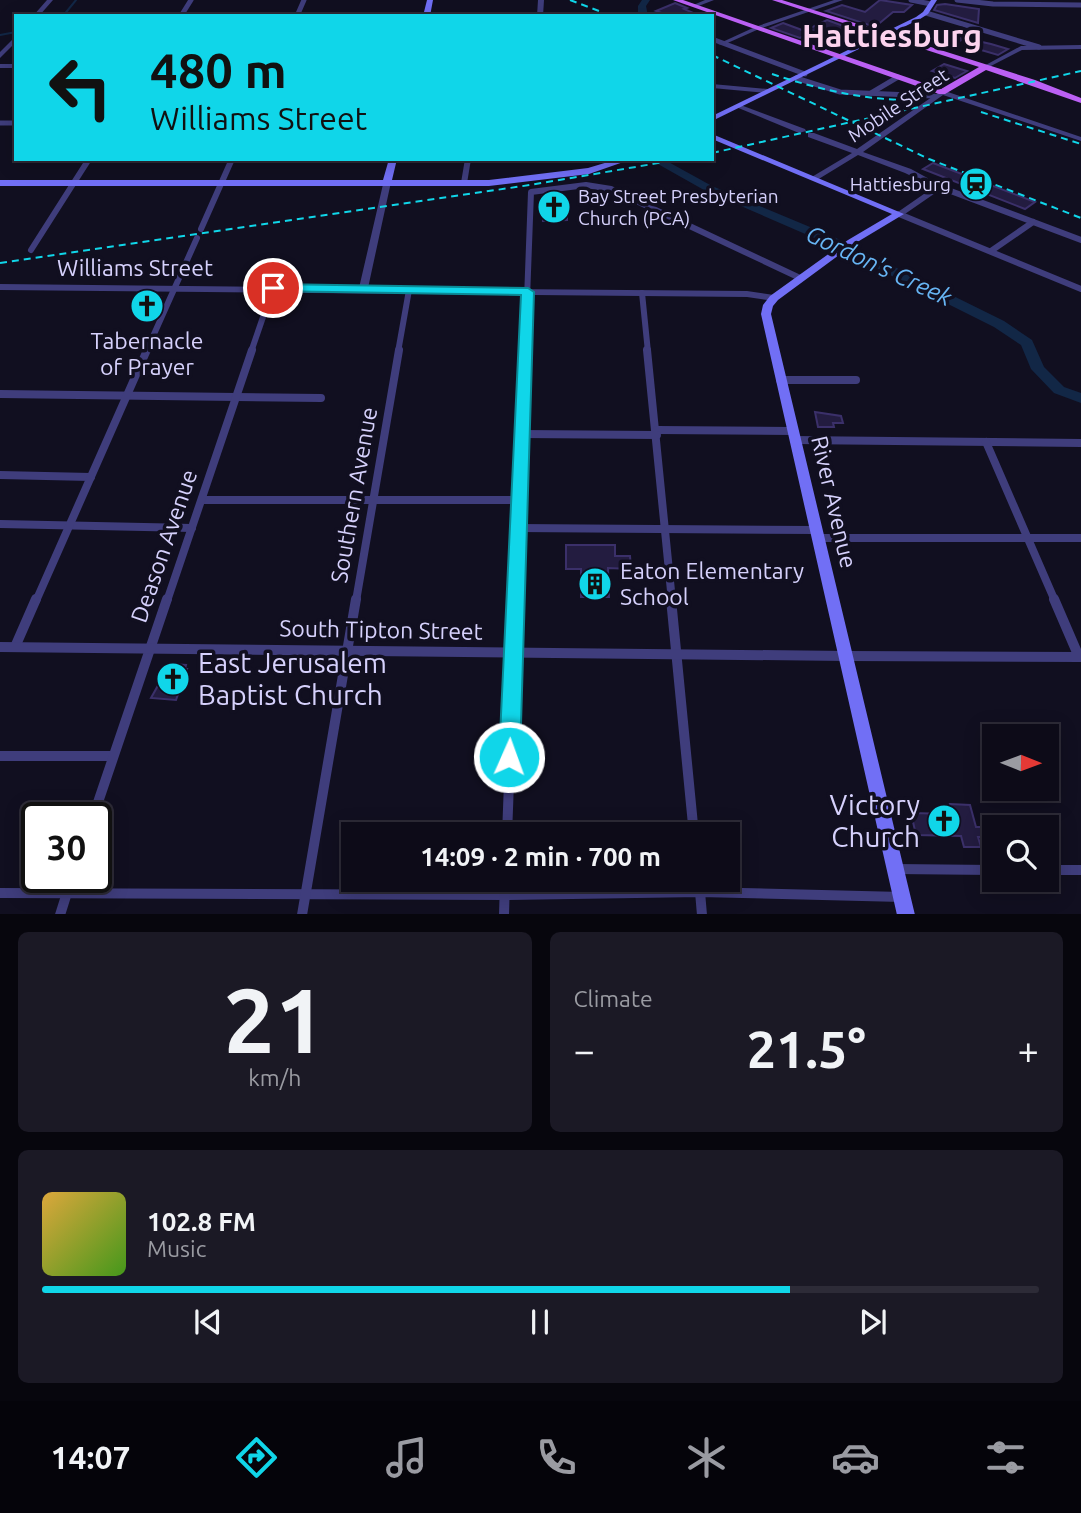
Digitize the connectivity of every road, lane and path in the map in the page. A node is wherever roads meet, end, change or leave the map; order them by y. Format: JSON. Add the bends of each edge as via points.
{"nodes":[{"id":1,"x":52,"y":0,"type":"edge"},
{"id":2,"x":676,"y":0,"type":"edge"},
{"id":3,"x":711,"y":0,"type":"edge"},
{"id":4,"x":775,"y":0,"type":"edge"},
{"id":5,"x":840,"y":0,"type":"edge"},
{"id":6,"x":911,"y":0,"type":"edge"},
{"id":7,"x":957,"y":0,"type":"edge"},
{"id":8,"x":932,"y":2,"type":"edge"},
{"id":9,"x":1081,"y":5,"type":"edge"},
{"id":10,"x":694,"y":6,"type":"junction"},
{"id":11,"x":809,"y":10,"type":"junction"},
{"id":12,"x":926,"y":13,"type":"junction"},
{"id":13,"x":38,"y":14,"type":"edge"},
{"id":14,"x":757,"y":27,"type":"junction"},
{"id":15,"x":885,"y":34,"type":"junction"},
{"id":16,"x":714,"y":40,"type":"edge"},
{"id":17,"x":14,"y":41,"type":"edge"},
{"id":18,"x":721,"y":44,"type":"junction"},
{"id":19,"x":14,"y":46,"type":"edge"},
{"id":20,"x":1039,"y":47,"type":"junction"},
{"id":21,"x":1081,"y":47,"type":"edge"},
{"id":22,"x":841,"y":57,"type":"junction"},
{"id":23,"x":0,"y":61,"type":"edge"},
{"id":24,"x":985,"y":67,"type":"junction"},
{"id":25,"x":805,"y":74,"type":"junction"},
{"id":26,"x":898,"y":77,"type":"junction"},
{"id":27,"x":796,"y":78,"type":"junction"},
{"id":28,"x":714,"y":86,"type":"edge"},
{"id":29,"x":952,"y":86,"type":"junction"},
{"id":30,"x":768,"y":92,"type":"junction"},
{"id":31,"x":871,"y":93,"type":"junction"},
{"id":32,"x":938,"y":94,"type":"junction"},
{"id":33,"x":957,"y":97,"type":"junction"},
{"id":34,"x":1081,"y":101,"type":"edge"},
{"id":35,"x":738,"y":106,"type":"junction"},
{"id":36,"x":714,"y":118,"type":"edge"},
{"id":37,"x":802,"y":131,"type":"dead end"},
{"id":38,"x":811,"y":135,"type":"dead end"},
{"id":39,"x":714,"y":137,"type":"edge"},
{"id":40,"x":1081,"y":139,"type":"edge"},
{"id":41,"x":858,"y":152,"type":"junction"},
{"id":42,"x":88,"y":161,"type":"edge"},
{"id":43,"x":231,"y":161,"type":"edge"},
{"id":44,"x":392,"y":161,"type":"edge"},
{"id":45,"x":467,"y":161,"type":"edge"},
{"id":46,"x":622,"y":161,"type":"edge"},
{"id":47,"x":814,"y":178,"type":"junction"},
{"id":48,"x":0,"y":181,"type":"edge"},
{"id":49,"x":75,"y":182,"type":"junction"},
{"id":50,"x":222,"y":182,"type":"junction"},
{"id":51,"x":387,"y":182,"type":"junction"},
{"id":52,"x":464,"y":183,"type":"junction"},
{"id":53,"x":940,"y":187,"type":"junction"},
{"id":54,"x":899,"y":214,"type":"junction"},
{"id":55,"x":1033,"y":222,"type":"junction"},
{"id":56,"x":201,"y":229,"type":"dead end"},
{"id":57,"x":197,"y":238,"type":"dead end"},
{"id":58,"x":1081,"y":240,"type":"edge"},
{"id":59,"x":31,"y":250,"type":"dead end"},
{"id":60,"x":991,"y":251,"type":"junction"},
{"id":61,"x":800,"y":278,"type":"junction"},
{"id":62,"x":175,"y":288,"type":"junction"},
{"id":63,"x":273,"y":288,"type":"junction"},
{"id":64,"x":2,"y":289,"type":"edge"},
{"id":65,"x":363,"y":289,"type":"junction"},
{"id":66,"x":1081,"y":289,"type":"edge"},
{"id":67,"x":409,"y":290,"type":"junction"},
{"id":68,"x":528,"y":292,"type":"junction"},
{"id":69,"x":642,"y":293,"type":"junction"},
{"id":70,"x":774,"y":298,"type":"junction"},
{"id":71,"x":780,"y":380,"type":"junction"},
{"id":72,"x":856,"y":380,"type":"dead end"},
{"id":73,"x":0,"y":394,"type":"edge"},
{"id":74,"x":126,"y":396,"type":"junction"},
{"id":75,"x":236,"y":397,"type":"junction"},
{"id":76,"x":321,"y":398,"type":"dead end"},
{"id":77,"x":657,"y":433,"type":"junction"},
{"id":78,"x":520,"y":434,"type":"junction"},
{"id":79,"x":793,"y":436,"type":"junction"},
{"id":80,"x":986,"y":442,"type":"junction"},
{"id":81,"x":1081,"y":443,"type":"edge"},
{"id":82,"x":0,"y":475,"type":"edge"},
{"id":83,"x":90,"y":477,"type":"junction"},
{"id":84,"x":202,"y":500,"type":"junction"},
{"id":85,"x":372,"y":500,"type":"junction"},
{"id":86,"x":518,"y":500,"type":"junction"},
{"id":87,"x":0,"y":524,"type":"edge"},
{"id":88,"x":69,"y":526,"type":"junction"},
{"id":89,"x":192,"y":528,"type":"junction"},
{"id":90,"x":517,"y":528,"type":"junction"},
{"id":91,"x":666,"y":529,"type":"junction"},
{"id":92,"x":817,"y":534,"type":"junction"},
{"id":93,"x":1026,"y":538,"type":"junction"},
{"id":94,"x":1081,"y":538,"type":"edge"},
{"id":95,"x":0,"y":647,"type":"edge"},
{"id":96,"x":15,"y":647,"type":"junction"},
{"id":97,"x":152,"y":648,"type":"junction"},
{"id":98,"x":347,"y":651,"type":"junction"},
{"id":99,"x":513,"y":652,"type":"junction"},
{"id":100,"x":677,"y":653,"type":"junction"},
{"id":101,"x":846,"y":656,"type":"junction"},
{"id":102,"x":1080,"y":657,"type":"edge"},
{"id":103,"x":113,"y":756,"type":"junction"},
{"id":104,"x":0,"y":757,"type":"edge"},
{"id":105,"x":98,"y":802,"type":"edge"},
{"id":106,"x":507,"y":822,"type":"edge"},
{"id":107,"x":693,"y":822,"type":"edge"},
{"id":108,"x":895,"y":869,"type":"junction"},
{"id":109,"x":982,"y":870,"type":"edge"},
{"id":110,"x":1059,"y":870,"type":"edge"},
{"id":111,"x":1081,"y":870,"type":"edge"},
{"id":112,"x":740,"y":890,"type":"edge"},
{"id":113,"x":570,"y":892,"type":"edge"},
{"id":114,"x":700,"y":892,"type":"edge"},
{"id":115,"x":0,"y":893,"type":"edge"},
{"id":116,"x":21,"y":893,"type":"edge"},
{"id":117,"x":67,"y":893,"type":"edge"},
{"id":118,"x":112,"y":893,"type":"edge"},
{"id":119,"x":306,"y":893,"type":"junction"},
{"id":120,"x":505,"y":895,"type":"junction"},
{"id":121,"x":904,"y":906,"type":"edge"},
{"id":122,"x":60,"y":914,"type":"edge"},
{"id":123,"x":302,"y":914,"type":"edge"},
{"id":124,"x":504,"y":914,"type":"edge"},
{"id":125,"x":702,"y":914,"type":"edge"}],
"edges":[{"from":1,"to":13,"type":"street"},
{"from":2,"to":10,"type":"main road"},
{"from":3,"to":10,"type":"street"},
{"from":4,"to":11,"type":"main road"},
{"from":5,"to":11,"type":"street"},
{"from":6,"to":8,"type":"street"},
{"from":7,"to":9,"type":"street"},
{"from":8,"to":12,"type":"main road"},
{"from":10,"to":14,"type":"main road"},
{"from":11,"to":14,"type":"street"},
{"from":11,"to":15,"type":"main road"},
{"from":12,"to":15,"type":"main road"},
{"from":12,"to":20,"type":"street"},
{"from":14,"to":18,"type":"street"},
{"from":14,"to":22,"type":"main road"},
{"from":15,"to":22,"type":"main road"},
{"from":15,"to":24,"type":"main road"},
{"from":16,"to":18,"type":"street"},
{"from":17,"to":23,"type":"street"},
{"from":18,"to":25,"type":"street"},
{"from":19,"to":23,"type":"street"},
{"from":20,"to":21,"type":"street","name":"Mobile Street"},
{"from":20,"to":24,"type":"street","name":"Mobile Street","via":[[1018,49]]},
{"from":22,"to":25,"type":"main road"},
{"from":22,"to":26,"type":"main road"},
{"from":24,"to":29,"type":"main road","name":"Mobile Street"},
{"from":24,"to":34,"type":"main road"},
{"from":25,"to":27,"type":"main road"},
{"from":26,"to":31,"type":"street"},
{"from":26,"to":32,"type":"main road"},
{"from":27,"to":30,"type":"main road"},
{"from":27,"to":31,"type":"street","via":[[835,91]]},
{"from":28,"to":30,"type":"street"},
{"from":29,"to":32,"type":"main road","name":"Mobile Street"},
{"from":29,"to":33,"type":"main road"},
{"from":30,"to":35,"type":"main road"},
{"from":31,"to":32,"type":"street"},
{"from":32,"to":33,"type":"street"},
{"from":32,"to":41,"type":"street","name":"Mobile Street"},
{"from":33,"to":40,"type":"street"},
{"from":35,"to":36,"type":"main road"},
{"from":35,"to":37,"type":"street"},
{"from":38,"to":41,"type":"street"},
{"from":39,"to":47,"type":"main road"},
{"from":41,"to":47,"type":"street","name":"Mobile Street"},
{"from":41,"to":53,"type":"street"},
{"from":42,"to":49,"type":"street"},
{"from":43,"to":50,"type":"street"},
{"from":44,"to":51,"type":"main road"},
{"from":45,"to":52,"type":"street"},
{"from":46,"to":52,"type":"main road","via":[[589,171]]},
{"from":47,"to":54,"type":"main road"},
{"from":48,"to":49,"type":"main road"},
{"from":49,"to":50,"type":"main road"},
{"from":49,"to":59,"type":"street"},
{"from":50,"to":51,"type":"main road"},
{"from":50,"to":56,"type":"street"},
{"from":51,"to":52,"type":"main road"},
{"from":51,"to":65,"type":"street"},
{"from":53,"to":54,"type":"street"},
{"from":53,"to":55,"type":"street"},
{"from":54,"to":60,"type":"street"},
{"from":54,"to":61,"type":"main road"},
{"from":55,"to":58,"type":"street"},
{"from":55,"to":60,"type":"street"},
{"from":57,"to":62,"type":"street"},
{"from":60,"to":66,"type":"street"},
{"from":61,"to":68,"type":"street","via":[[607,188],[586,185],[531,191]]},
{"from":61,"to":70,"type":"main road"},
{"from":62,"to":63,"type":"street","name":"Williams Street"},
{"from":62,"to":64,"type":"street","name":"Williams Street"},
{"from":62,"to":74,"type":"street"},
{"from":63,"to":65,"type":"street","name":"Williams Street"},
{"from":63,"to":75,"type":"street","name":"Deason Avenue"},
{"from":65,"to":67,"type":"street","name":"Williams Street"},
{"from":67,"to":68,"type":"street","name":"Williams Street"},
{"from":67,"to":85,"type":"street","name":"Southern Avenue"},
{"from":68,"to":69,"type":"street","name":"Williams Street"},
{"from":68,"to":78,"type":"street"},
{"from":69,"to":70,"type":"street","name":"Williams Street"},
{"from":69,"to":77,"type":"street"},
{"from":70,"to":71,"type":"main road","name":"River Avenue","via":[[766,314]]},
{"from":71,"to":72,"type":"street"},
{"from":71,"to":79,"type":"main road","name":"River Avenue"},
{"from":73,"to":74,"type":"street"},
{"from":74,"to":75,"type":"street"},
{"from":74,"to":83,"type":"street"},
{"from":75,"to":76,"type":"street"},
{"from":75,"to":84,"type":"street","name":"Deason Avenue"},
{"from":77,"to":78,"type":"street"},
{"from":77,"to":79,"type":"street"},
{"from":77,"to":91,"type":"street"},
{"from":78,"to":86,"type":"street"},
{"from":79,"to":80,"type":"street"},
{"from":79,"to":92,"type":"main road","name":"River Avenue"},
{"from":80,"to":81,"type":"street"},
{"from":80,"to":93,"type":"street"},
{"from":82,"to":83,"type":"street"},
{"from":83,"to":88,"type":"street"},
{"from":84,"to":85,"type":"street"},
{"from":84,"to":89,"type":"street","name":"Deason Avenue"},
{"from":85,"to":86,"type":"street"},
{"from":85,"to":98,"type":"street","name":"Southern Avenue"},
{"from":86,"to":90,"type":"street"},
{"from":87,"to":88,"type":"street"},
{"from":88,"to":89,"type":"street"},
{"from":88,"to":96,"type":"street"},
{"from":89,"to":97,"type":"street","name":"Deason Avenue"},
{"from":90,"to":91,"type":"street"},
{"from":90,"to":99,"type":"street"},
{"from":91,"to":92,"type":"street"},
{"from":91,"to":100,"type":"street"},
{"from":92,"to":93,"type":"street"},
{"from":92,"to":101,"type":"main road","name":"River Avenue"},
{"from":93,"to":94,"type":"street"},
{"from":93,"to":102,"type":"street"},
{"from":95,"to":96,"type":"street","name":"South Tipton Street"},
{"from":96,"to":97,"type":"street","name":"South Tipton Street"},
{"from":97,"to":98,"type":"street","name":"South Tipton Street"},
{"from":97,"to":103,"type":"street","name":"Deason Avenue"},
{"from":98,"to":99,"type":"street","name":"South Tipton Street"},
{"from":98,"to":119,"type":"street","name":"Southern Avenue"},
{"from":99,"to":100,"type":"street","name":"South Tipton Street"},
{"from":99,"to":106,"type":"street"},
{"from":100,"to":101,"type":"street","name":"South Tipton Street"},
{"from":100,"to":107,"type":"street"},
{"from":101,"to":102,"type":"street"},
{"from":101,"to":108,"type":"main road","name":"River Avenue"},
{"from":103,"to":104,"type":"street"},
{"from":103,"to":105,"type":"street","name":"Deason Avenue"},
{"from":108,"to":109,"type":"street"},
{"from":108,"to":121,"type":"main road","name":"River Avenue"},
{"from":110,"to":111,"type":"street"},
{"from":112,"to":121,"type":"street"},
{"from":113,"to":120,"type":"street"},
{"from":114,"to":125,"type":"street"},
{"from":115,"to":116,"type":"street"},
{"from":117,"to":122,"type":"street"},
{"from":118,"to":119,"type":"street"},
{"from":119,"to":120,"type":"street"},
{"from":119,"to":123,"type":"street","name":"Southern Avenue"},
{"from":120,"to":124,"type":"street"}]}
